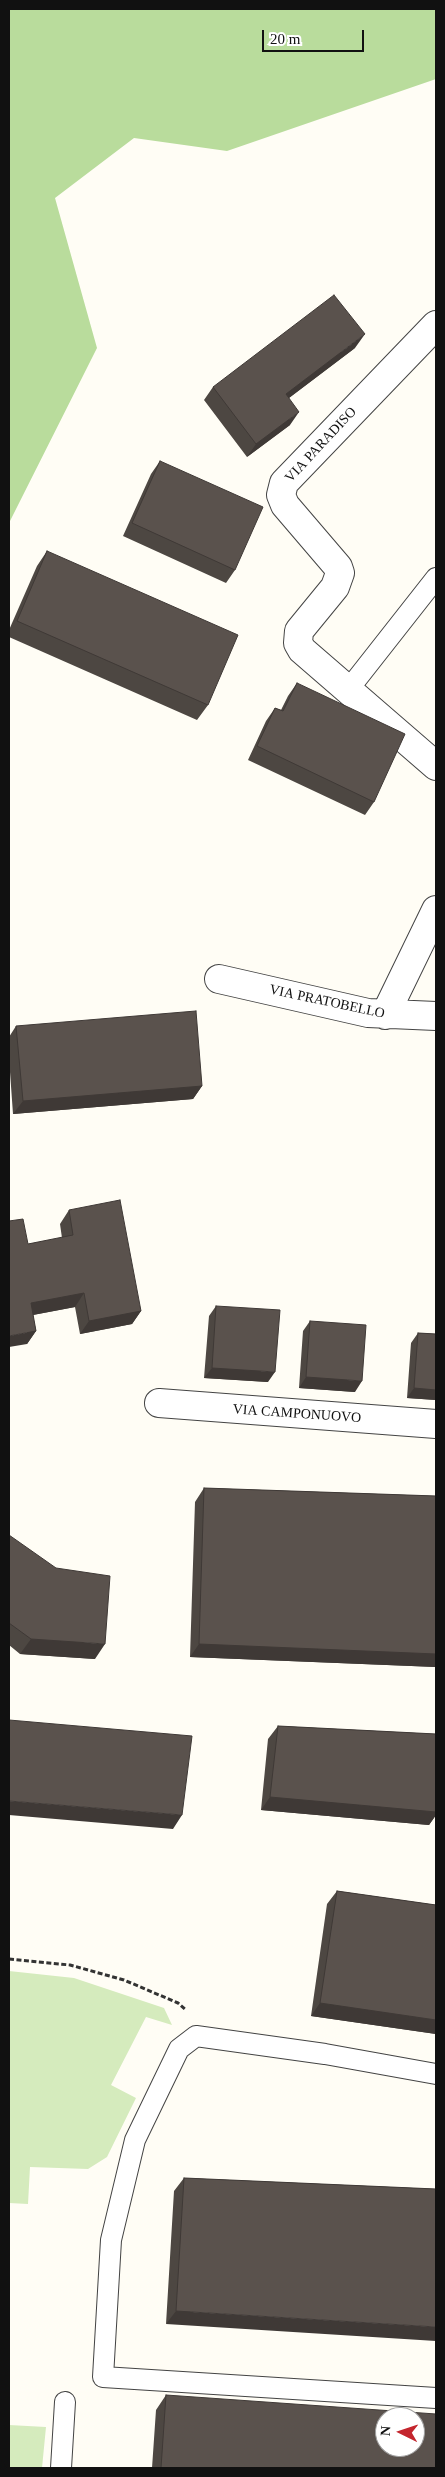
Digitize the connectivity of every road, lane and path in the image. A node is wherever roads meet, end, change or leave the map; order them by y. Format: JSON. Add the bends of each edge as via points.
{"nodes":[{"id":1,"x":436,"y":325,"type":"edge"},
{"id":2,"x":436,"y":578,"type":"edge"},
{"id":3,"x":348,"y":690,"type":"junction"},
{"id":4,"x":436,"y":766,"type":"edge"},
{"id":5,"x":436,"y":910,"type":"edge"},
{"id":6,"x":219,"y":978,"type":"dead end"},
{"id":7,"x":386,"y":1015,"type":"junction"},
{"id":8,"x":436,"y":1016,"type":"edge"},
{"id":9,"x":159,"y":1404,"type":"dead end"},
{"id":10,"x":436,"y":1424,"type":"edge"},
{"id":11,"x":9,"y":1959,"type":"edge"},
{"id":12,"x":216,"y":2039,"type":"junction"},
{"id":13,"x":436,"y":2074,"type":"edge"},
{"id":14,"x":436,"y":2398,"type":"edge"},
{"id":15,"x":65,"y":2402,"type":"dead end"},
{"id":16,"x":60,"y":2468,"type":"edge"}],
"edges":[{"from":1,"to":3,"type":"street","name":"VIA PARADISO","via":[[284,483],[282,489],[285,505],[340,573],[335,587],[299,631],[298,643]]},
{"from":2,"to":3,"type":"lane"},
{"from":3,"to":4,"type":"street","name":"VIA PARADISO"},
{"from":5,"to":7,"type":"street"},
{"from":6,"to":7,"type":"street","name":"VIA PRATOBELLO","via":[[346,1009]]},
{"from":7,"to":8,"type":"street","name":"VIA PRATOBELLO"},
{"from":9,"to":10,"type":"street","name":"VIA CAMPONUOVO"},
{"from":11,"to":12,"type":"path","via":[[70,1965],[124,1980],[178,2003]]},
{"from":12,"to":13,"type":"lane"},
{"from":12,"to":14,"type":"lane","via":[[196,2036],[179,2049],[135,2140],[111,2240],[103,2377]]},
{"from":15,"to":16,"type":"lane"}]}
